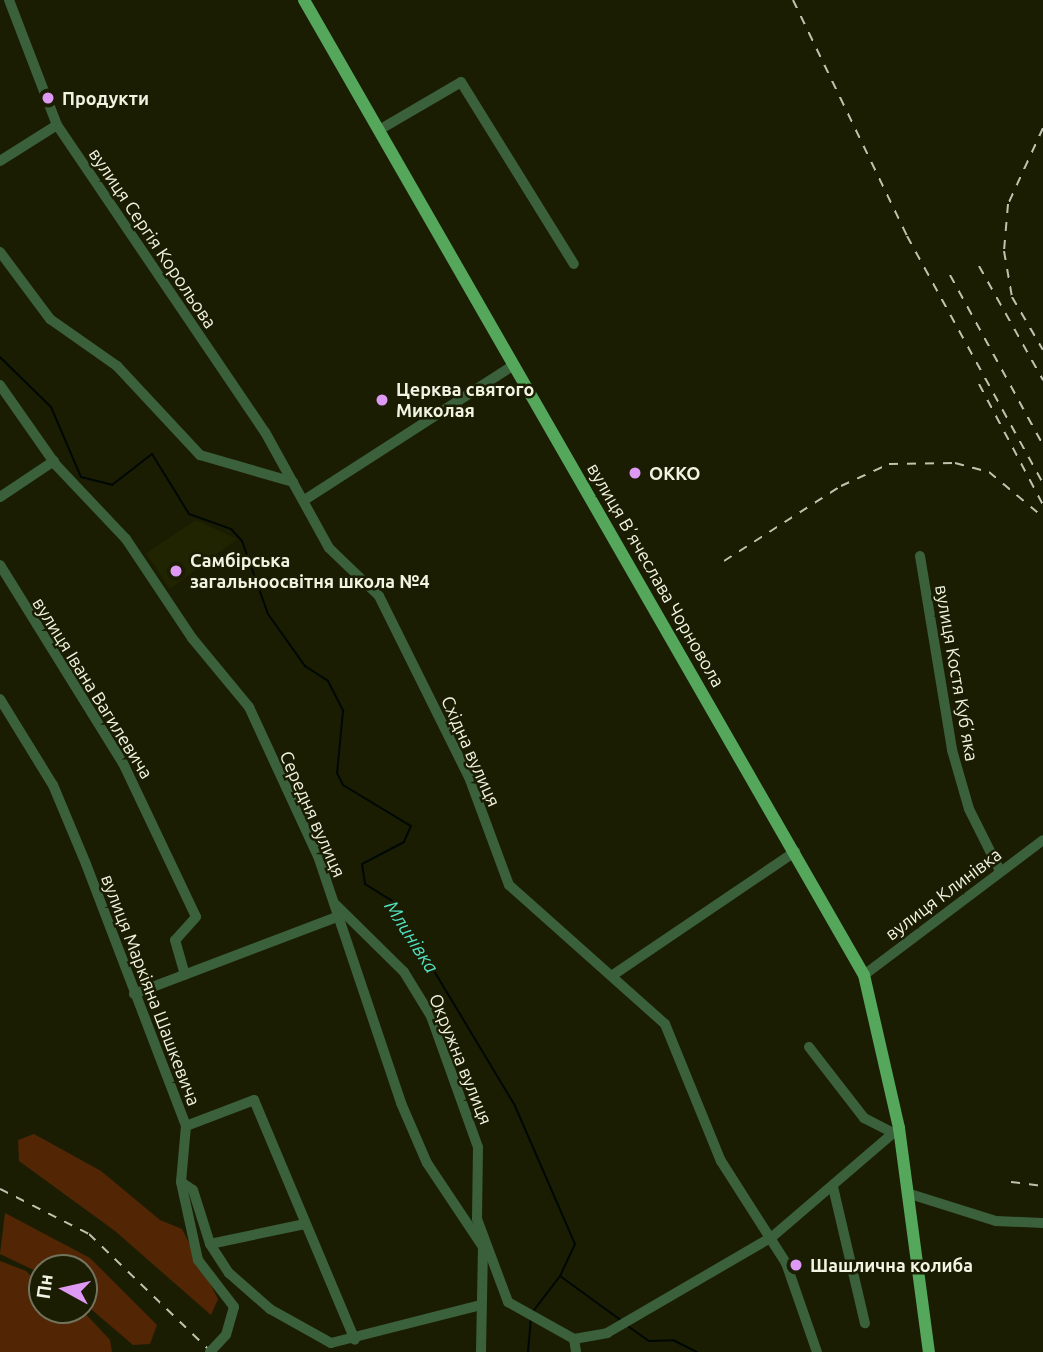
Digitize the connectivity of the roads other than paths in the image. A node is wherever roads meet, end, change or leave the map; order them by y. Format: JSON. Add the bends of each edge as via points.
{"nodes":[{"id":1,"x":9,"y":0,"type":"edge"},
{"id":2,"x":304,"y":0,"type":"edge"},
{"id":3,"x":57,"y":125,"type":"junction"},
{"id":4,"x":379,"y":130,"type":"junction"},
{"id":5,"x":0,"y":161,"type":"edge"},
{"id":6,"x":0,"y":252,"type":"edge"},
{"id":7,"x":574,"y":264,"type":"dead end"},
{"id":8,"x":514,"y":365,"type":"junction"},
{"id":9,"x":0,"y":386,"type":"edge"},
{"id":10,"x":54,"y":461,"type":"junction"},
{"id":11,"x":293,"y":482,"type":"junction"},
{"id":12,"x":0,"y":497,"type":"edge"},
{"id":13,"x":306,"y":499,"type":"junction"},
{"id":14,"x":920,"y":556,"type":"dead end"},
{"id":15,"x":0,"y":565,"type":"edge"},
{"id":16,"x":0,"y":699,"type":"edge"},
{"id":17,"x":1043,"y":840,"type":"edge"},
{"id":18,"x":795,"y":852,"type":"junction"},
{"id":19,"x":1000,"y":871,"type":"junction"},
{"id":20,"x":334,"y":903,"type":"junction"},
{"id":21,"x":339,"y":916,"type":"junction"},
{"id":22,"x":185,"y":975,"type":"junction"},
{"id":23,"x":613,"y":975,"type":"junction"},
{"id":24,"x":864,"y":975,"type":"junction"},
{"id":25,"x":134,"y":994,"type":"junction"},
{"id":26,"x":809,"y":1047,"type":"dead end"},
{"id":27,"x":186,"y":1126,"type":"junction"},
{"id":28,"x":895,"y":1130,"type":"junction"},
{"id":29,"x":181,"y":1182,"type":"junction"},
{"id":30,"x":833,"y":1187,"type":"junction"},
{"id":31,"x":910,"y":1194,"type":"junction"},
{"id":32,"x":1043,"y":1223,"type":"edge"},
{"id":33,"x":305,"y":1224,"type":"junction"},
{"id":34,"x":772,"y":1237,"type":"junction"},
{"id":35,"x":210,"y":1244,"type":"junction"},
{"id":36,"x":483,"y":1247,"type":"junction"},
{"id":37,"x":477,"y":1306,"type":"junction"},
{"id":38,"x":864,"y":1323,"type":"dead end"},
{"id":39,"x":574,"y":1339,"type":"junction"},
{"id":40,"x":355,"y":1340,"type":"junction"},
{"id":41,"x":929,"y":1350,"type":"edge"},
{"id":42,"x":210,"y":1352,"type":"edge"},
{"id":43,"x":481,"y":1352,"type":"edge"},
{"id":44,"x":576,"y":1352,"type":"edge"},
{"id":45,"x":817,"y":1352,"type":"edge"}],
"edges":[{"from":1,"to":3,"type":"street","name":"вулиця Сергія Корольова"},
{"from":2,"to":4,"type":"main road","name":"вулиця Вʼячеслава Чорновола"},
{"from":3,"to":5,"type":"street"},
{"from":3,"to":11,"type":"street","name":"вулиця Сергія Корольова"},
{"from":4,"to":7,"type":"street","via":[[461,82]]},
{"from":4,"to":8,"type":"main road","name":"вулиця Вʼячеслава Чорновола"},
{"from":6,"to":11,"type":"street","via":[[50,319],[117,366],[200,456]]},
{"from":8,"to":13,"type":"street"},
{"from":8,"to":18,"type":"main road","name":"вулиця Вʼячеслава Чорновола"},
{"from":9,"to":10,"type":"street","name":"Середня вулиця"},
{"from":10,"to":12,"type":"street"},
{"from":10,"to":20,"type":"street","name":"Середня вулиця","via":[[126,539],[192,638],[249,707]]},
{"from":11,"to":13,"type":"street","name":"Східна вулиця"},
{"from":13,"to":23,"type":"street","name":"Східна вулиця","via":[[329,548],[379,596],[469,777],[509,885]]},
{"from":14,"to":19,"type":"street","name":"вулиця Костя Кубʼяка","via":[[952,750],[969,809]]},
{"from":15,"to":22,"type":"street","name":"вулиця Івана Вагилевича","via":[[123,762],[197,917],[175,940]]},
{"from":16,"to":25,"type":"street","name":"вулиця Маркіяна Шашкевича","via":[[53,785]]},
{"from":17,"to":19,"type":"street","name":"вулиця Клинівка"},
{"from":18,"to":23,"type":"street"},
{"from":18,"to":24,"type":"main road","name":"вулиця Вʼячеслава Чорновола"},
{"from":19,"to":24,"type":"street","name":"вулиця Клинівка"},
{"from":20,"to":21,"type":"street","name":"Середня вулиця"},
{"from":20,"to":36,"type":"street","name":"Окружна вулиця","via":[[404,972],[431,1016],[478,1147],[477,1219]]},
{"from":21,"to":22,"type":"street"},
{"from":21,"to":36,"type":"street","name":"Середня вулиця","via":[[401,1103],[427,1163]]},
{"from":22,"to":25,"type":"street"},
{"from":23,"to":34,"type":"street","name":"Східна вулиця","via":[[664,1024],[721,1161]]},
{"from":24,"to":28,"type":"main road","name":"вулиця Вʼячеслава Чорновола"},
{"from":25,"to":27,"type":"street","name":"вулиця Маркіяна Шашкевича"},
{"from":26,"to":28,"type":"street","via":[[864,1118]]},
{"from":27,"to":29,"type":"street","name":"вулиця Маркіяна Шашкевича"},
{"from":27,"to":33,"type":"street","via":[[254,1100]]},
{"from":28,"to":30,"type":"street"},
{"from":28,"to":31,"type":"main road","name":"вулиця Вʼячеслава Чорновола"},
{"from":29,"to":35,"type":"street","via":[[196,1194]]},
{"from":29,"to":42,"type":"street","name":"вулиця Маркіяна Шашкевича","bridge":true,"via":[[198,1260],[234,1307],[226,1335]]},
{"from":30,"to":34,"type":"street"},
{"from":30,"to":38,"type":"street"},
{"from":31,"to":32,"type":"street","via":[[996,1221]]},
{"from":31,"to":41,"type":"main road","name":"вулиця Вʼячеслава Чорновола"},
{"from":33,"to":35,"type":"street"},
{"from":33,"to":40,"type":"street"},
{"from":34,"to":39,"type":"street","via":[[618,1326]]},
{"from":34,"to":45,"type":"street","name":"Східна вулиця"},
{"from":35,"to":40,"type":"street","via":[[229,1273],[293,1325],[331,1343]]},
{"from":36,"to":37,"type":"street"},
{"from":36,"to":39,"type":"street","name":"Окружна вулиця","via":[[508,1302]]},
{"from":37,"to":40,"type":"street"},
{"from":37,"to":43,"type":"street"},
{"from":39,"to":44,"type":"street"}]}
